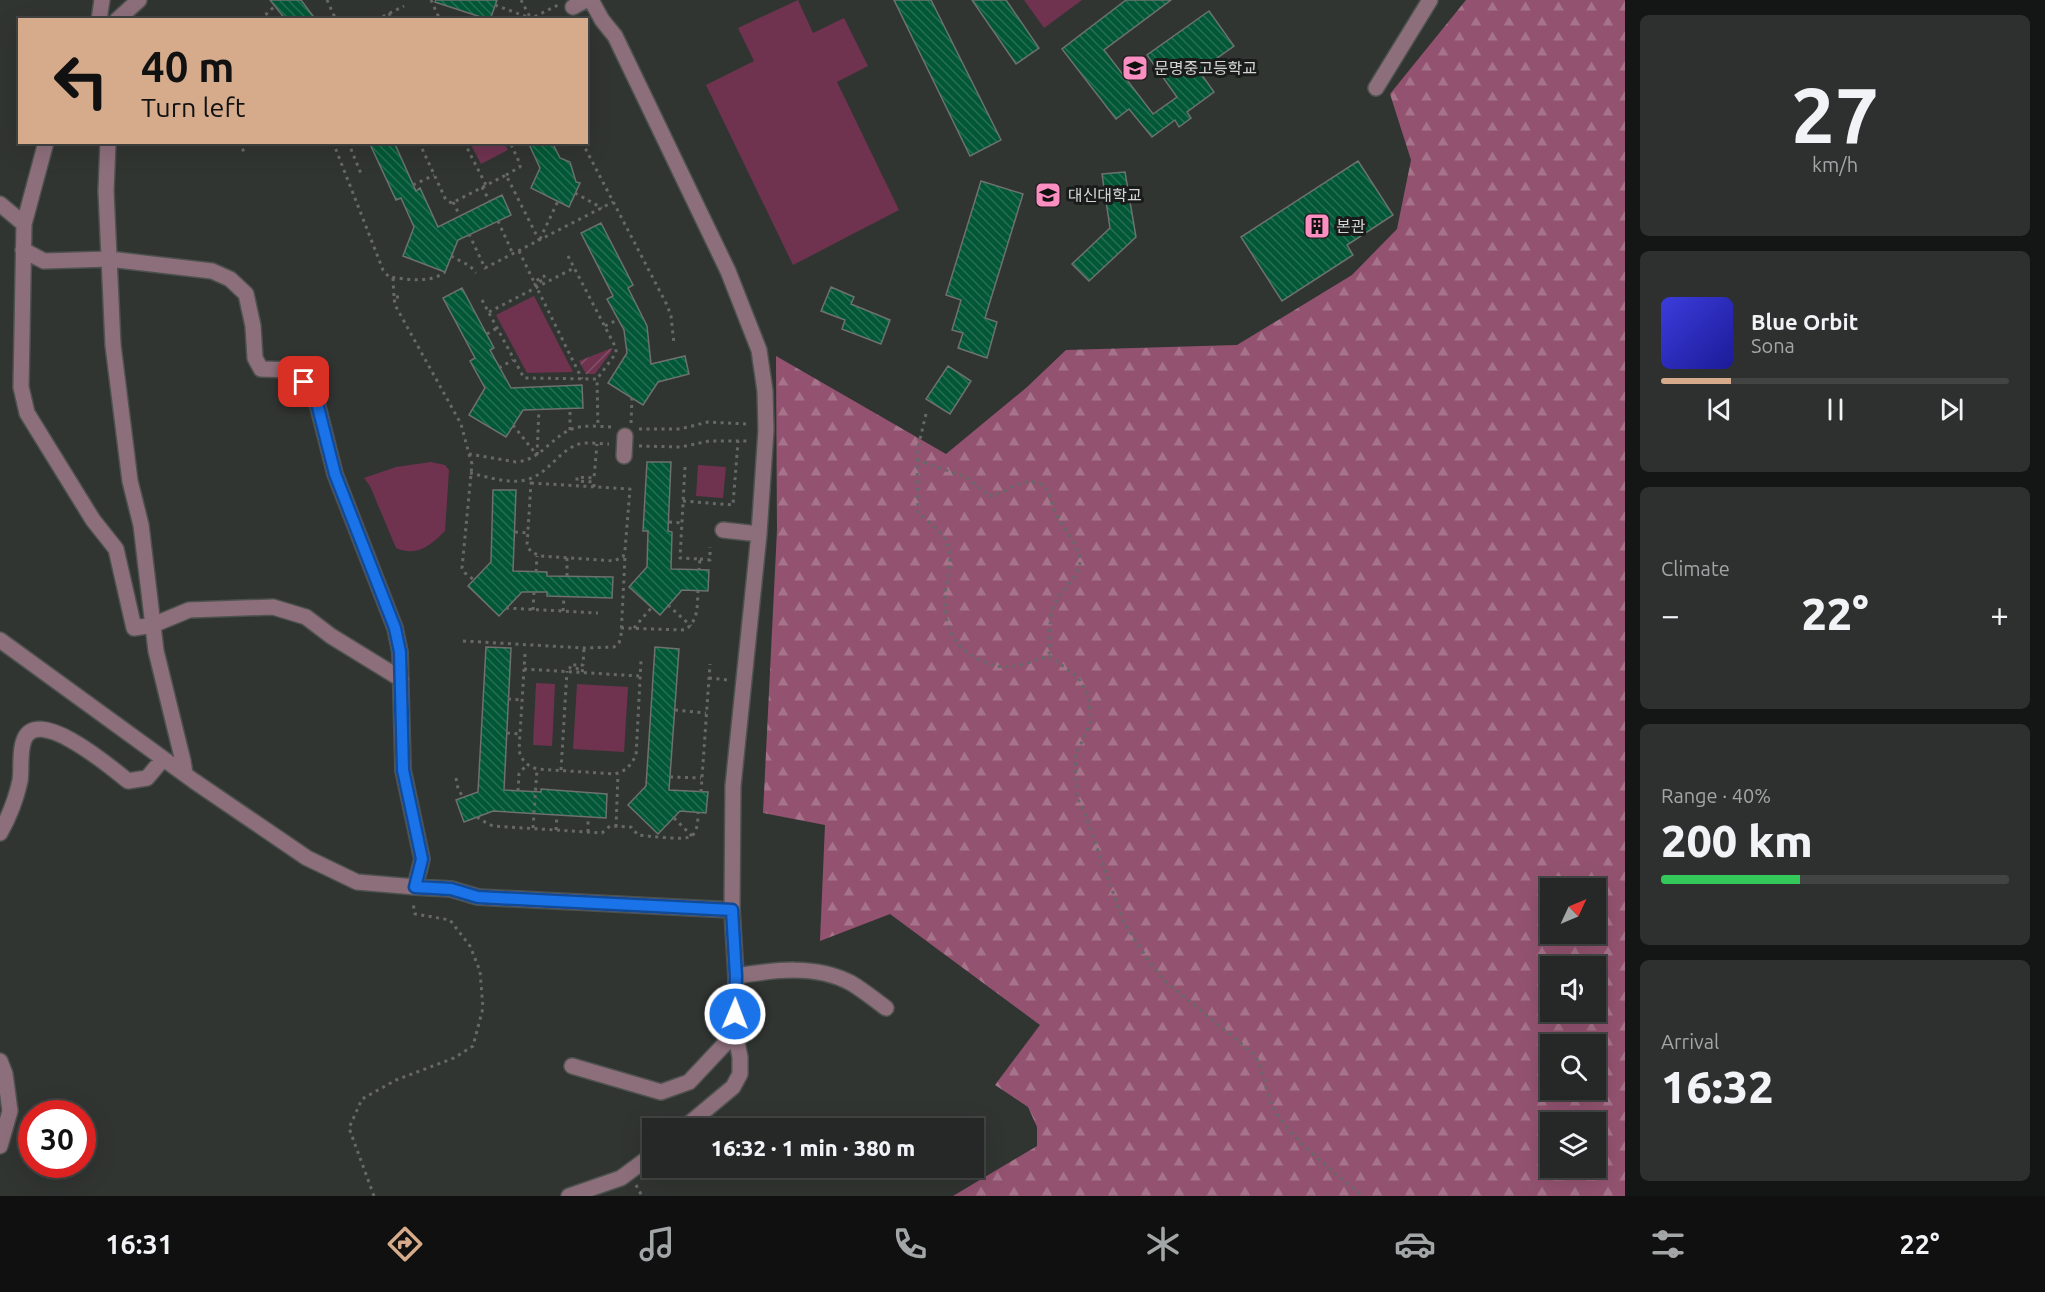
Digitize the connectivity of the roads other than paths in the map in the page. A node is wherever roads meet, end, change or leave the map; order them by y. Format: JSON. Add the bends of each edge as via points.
{"nodes":[{"id":1,"x":102,"y":0,"type":"edge"},
{"id":2,"x":139,"y":0,"type":"edge"},
{"id":3,"x":591,"y":0,"type":"edge"},
{"id":4,"x":1430,"y":0,"type":"edge"},
{"id":5,"x":99,"y":18,"type":"edge"},
{"id":6,"x":119,"y":18,"type":"edge"},
{"id":7,"x":1376,"y":88,"type":"dead end"},
{"id":8,"x":45,"y":144,"type":"edge"},
{"id":9,"x":108,"y":144,"type":"edge"},
{"id":10,"x":0,"y":204,"type":"edge"},
{"id":11,"x":24,"y":224,"type":"junction"},
{"id":12,"x":23,"y":250,"type":"junction"},
{"id":13,"x":109,"y":260,"type":"junction"},
{"id":14,"x":723,"y":530,"type":"dead end"},
{"id":15,"x":759,"y":534,"type":"junction"},
{"id":16,"x":153,"y":626,"type":"junction"},
{"id":17,"x":0,"y":640,"type":"edge"},
{"id":18,"x":400,"y":679,"type":"junction"},
{"id":19,"x":163,"y":759,"type":"junction"},
{"id":20,"x":185,"y":774,"type":"junction"},
{"id":21,"x":0,"y":833,"type":"edge"},
{"id":22,"x":413,"y":887,"type":"junction"},
{"id":23,"x":732,"y":910,"type":"junction"},
{"id":24,"x":736,"y":976,"type":"junction"},
{"id":25,"x":886,"y":1008,"type":"dead end"},
{"id":26,"x":735,"y":1033,"type":"junction"},
{"id":27,"x":0,"y":1061,"type":"edge"},
{"id":28,"x":572,"y":1066,"type":"dead end"},
{"id":29,"x":696,"y":1118,"type":"edge"},
{"id":30,"x":0,"y":1146,"type":"edge"},
{"id":31,"x":642,"y":1162,"type":"edge"},
{"id":32,"x":569,"y":1196,"type":"edge"}],
"edges":[{"from":1,"to":5,"type":"street"},
{"from":2,"to":6,"type":"street"},
{"from":3,"to":15,"type":"street","via":[[615,36],[728,271],[759,350],[766,430]]},
{"from":4,"to":7,"type":"street"},
{"from":8,"to":11,"type":"street"},
{"from":9,"to":13,"type":"street"},
{"from":10,"to":11,"type":"street"},
{"from":11,"to":12,"type":"street"},
{"from":12,"to":13,"type":"street","via":[[44,261]]},
{"from":12,"to":16,"type":"street","via":[[21,387],[27,413],[93,520],[116,549],[134,628]]},
{"from":13,"to":16,"type":"street","via":[[112,345]]},
{"from":13,"to":18,"type":"street","via":[[212,271],[230,279],[246,294],[255,358],[261,369],[293,369],[315,395],[335,474],[395,628]]},
{"from":14,"to":15,"type":"street"},
{"from":15,"to":23,"type":"street","via":[[734,786]]},
{"from":16,"to":18,"type":"street","via":[[189,610],[273,607],[306,617]]},
{"from":16,"to":20,"type":"street"},
{"from":17,"to":19,"type":"street"},
{"from":18,"to":22,"type":"street","via":[[403,770],[422,859]]},
{"from":19,"to":20,"type":"street"},
{"from":19,"to":21,"type":"street","via":[[147,778],[128,781],[70,739],[40,729],[30,732],[24,739],[20,782]]},
{"from":20,"to":22,"type":"street","via":[[307,858],[357,882]]},
{"from":22,"to":23,"type":"street","via":[[451,889],[478,897]]},
{"from":23,"to":24,"type":"street"},
{"from":24,"to":25,"type":"street","via":[[779,970],[811,971],[850,983]]},
{"from":24,"to":26,"type":"street"},
{"from":26,"to":28,"type":"street","via":[[689,1082],[661,1092]]},
{"from":26,"to":29,"type":"street","via":[[740,1074],[734,1087]]},
{"from":27,"to":30,"type":"street","via":[[10,1110]]},
{"from":31,"to":32,"type":"street","via":[[621,1178]]}]}
